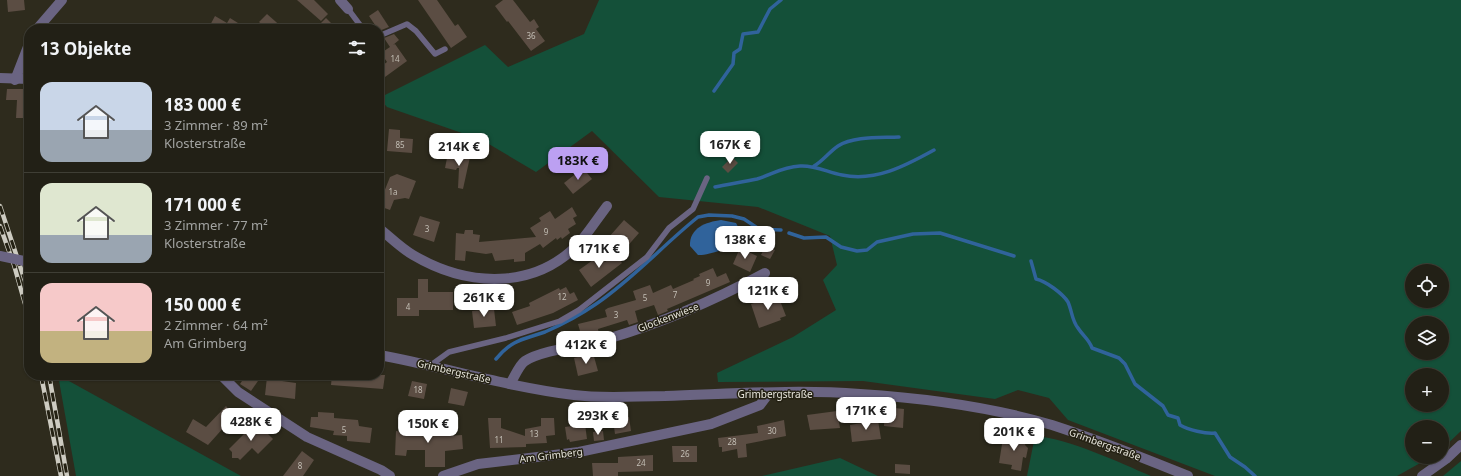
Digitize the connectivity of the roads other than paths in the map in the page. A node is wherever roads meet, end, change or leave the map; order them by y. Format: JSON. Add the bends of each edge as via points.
{"nodes":[{"id":1,"x":62,"y":0,"type":"edge"},
{"id":2,"x":340,"y":0,"type":"edge"},
{"id":3,"x":348,"y":9,"type":"joint"},
{"id":4,"x":42,"y":24,"type":"edge"},
{"id":5,"x":359,"y":24,"type":"edge"},
{"id":6,"x":384,"y":34,"type":"edge"},
{"id":7,"x":445,"y":49,"type":"dead end"},
{"id":8,"x":24,"y":57,"type":"edge"},
{"id":9,"x":0,"y":78,"type":"edge"},
{"id":10,"x":24,"y":79,"type":"edge"},
{"id":11,"x":15,"y":80,"type":"junction"},
{"id":12,"x":707,"y":178,"type":"dead end"},
{"id":13,"x":607,"y":206,"type":"dead end"},
{"id":14,"x":384,"y":232,"type":"edge"},
{"id":15,"x":0,"y":256,"type":"edge"},
{"id":16,"x":24,"y":261,"type":"edge"},
{"id":17,"x":765,"y":273,"type":"dead end"},
{"id":18,"x":384,"y":356,"type":"edge"},
{"id":19,"x":430,"y":365,"type":"junction"},
{"id":20,"x":226,"y":380,"type":"edge"},
{"id":21,"x":510,"y":384,"type":"junction"},
{"id":22,"x":769,"y":393,"type":"junction"},
{"id":23,"x":1461,"y":445,"type":"edge"},
{"id":24,"x":390,"y":476,"type":"edge"},
{"id":25,"x":443,"y":476,"type":"edge"},
{"id":26,"x":1188,"y":476,"type":"edge"},
{"id":27,"x":1422,"y":476,"type":"edge"}],
"edges":[{"from":1,"to":4,"type":"street"},
{"from":2,"to":3,"type":"street"},
{"from":3,"to":5,"type":"lane"},
{"from":6,"to":7,"type":"lane","via":[[407,24],[435,54]]},
{"from":8,"to":11,"type":"street"},
{"from":9,"to":11,"type":"street"},
{"from":10,"to":11,"type":"street"},
{"from":12,"to":19,"type":"lane","via":[[693,209],[669,228],[647,257],[580,310],[554,323],[449,352]]},
{"from":13,"to":14,"type":"street","via":[[580,241],[553,264],[517,278],[477,279],[445,270],[412,254]]},
{"from":15,"to":16,"type":"street","bridge":true},
{"from":17,"to":21,"type":"street","name":"Glockenwiese","via":[[732,291],[670,318],[524,362]]},
{"from":18,"to":19,"type":"street","name":"Grimbergstraße"},
{"from":19,"to":21,"type":"street","name":"Grimbergstraße"},
{"from":20,"to":24,"type":"street","via":[[238,392],[307,437]]},
{"from":21,"to":22,"type":"street","name":"Grimbergstraße","via":[[575,396]]},
{"from":22,"to":25,"type":"street","name":"Am Grimberg","via":[[760,405],[710,424],[578,452],[478,464]]},
{"from":22,"to":26,"type":"street","name":"Grimbergstraße","via":[[859,394],[956,404],[1052,425]]},
{"from":23,"to":27,"type":"street"}]}
